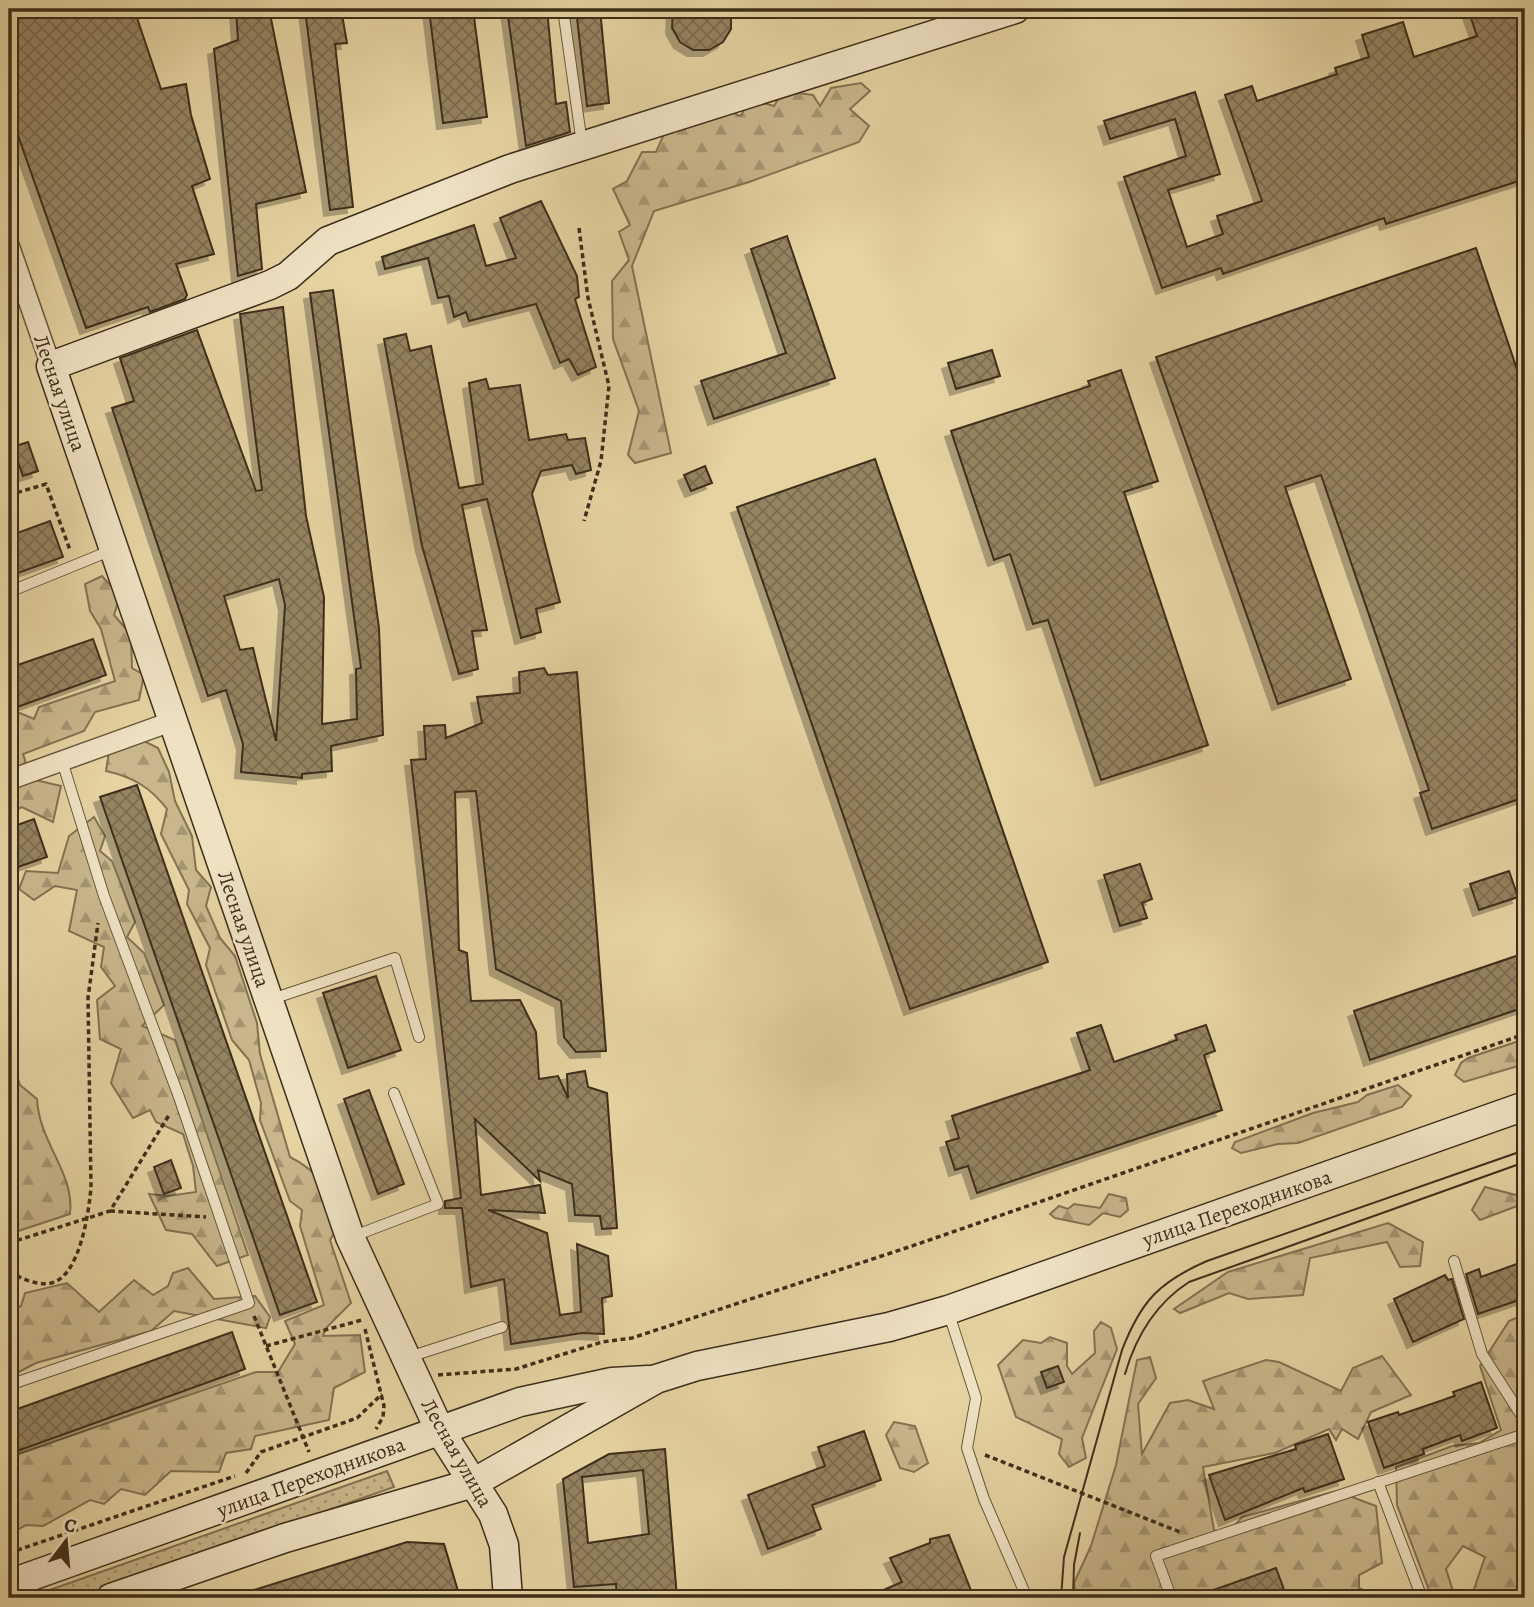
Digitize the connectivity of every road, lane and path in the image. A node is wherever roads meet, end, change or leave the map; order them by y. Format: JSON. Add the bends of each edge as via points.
{"nodes":[{"id":1,"x":563,"y":9,"type":"edge"},
{"id":2,"x":1015,"y":9,"type":"edge"},
{"id":3,"x":582,"y":148,"type":"junction"},
{"id":4,"x":579,"y":228,"type":"dead end"},
{"id":5,"x":9,"y":245,"type":"edge"},
{"id":6,"x":51,"y":366,"type":"junction"},
{"id":7,"x":9,"y":495,"type":"edge"},
{"id":8,"x":584,"y":521,"type":"dead end"},
{"id":9,"x":115,"y":550,"type":"junction"},
{"id":10,"x":76,"y":565,"type":"junction"},
{"id":11,"x":9,"y":592,"type":"edge"},
{"id":12,"x":173,"y":721,"type":"junction"},
{"id":13,"x":62,"y":761,"type":"junction"},
{"id":14,"x":9,"y":780,"type":"edge"},
{"id":15,"x":104,"y":896,"type":"junction"},
{"id":16,"x":268,"y":1000,"type":"junction"},
{"id":17,"x":1525,"y":1034,"type":"edge"},
{"id":18,"x":419,"y":1037,"type":"dead end"},
{"id":19,"x":394,"y":1093,"type":"dead end"},
{"id":20,"x":179,"y":1097,"type":"junction"},
{"id":21,"x":1525,"y":1106,"type":"edge"},
{"id":22,"x":110,"y":1211,"type":"junction"},
{"id":23,"x":88,"y":1218,"type":"junction"},
{"id":24,"x":221,"y":1221,"type":"junction"},
{"id":25,"x":350,"y":1237,"type":"junction"},
{"id":26,"x":9,"y":1243,"type":"edge"},
{"id":27,"x":1454,"y":1261,"type":"dead end"},
{"id":28,"x":9,"y":1272,"type":"edge"},
{"id":29,"x":249,"y":1303,"type":"junction"},
{"id":30,"x":948,"y":1310,"type":"junction"},
{"id":31,"x":361,"y":1313,"type":"dead end"},
{"id":32,"x":363,"y":1320,"type":"junction"},
{"id":33,"x":502,"y":1327,"type":"dead end"},
{"id":34,"x":266,"y":1346,"type":"junction"},
{"id":35,"x":405,"y":1358,"type":"junction"},
{"id":36,"x":429,"y":1375,"type":"dead end"},
{"id":37,"x":656,"y":1379,"type":"junction"},
{"id":38,"x":9,"y":1385,"type":"edge"},
{"id":39,"x":382,"y":1394,"type":"junction"},
{"id":40,"x":1525,"y":1421,"type":"edge"},
{"id":41,"x":375,"y":1430,"type":"dead end"},
{"id":42,"x":440,"y":1431,"type":"junction"},
{"id":43,"x":1525,"y":1434,"type":"edge"},
{"id":44,"x":302,"y":1437,"type":"junction"},
{"id":45,"x":967,"y":1448,"type":"junction"},
{"id":46,"x":311,"y":1458,"type":"dead end"},
{"id":47,"x":246,"y":1473,"type":"junction"},
{"id":48,"x":257,"y":1473,"type":"dead end"},
{"id":49,"x":1378,"y":1482,"type":"junction"},
{"id":50,"x":473,"y":1483,"type":"junction"},
{"id":51,"x":1201,"y":1541,"type":"junction"},
{"id":52,"x":9,"y":1553,"type":"edge"},
{"id":53,"x":9,"y":1584,"type":"edge"},
{"id":54,"x":1171,"y":1597,"type":"edge"},
{"id":55,"x":111,"y":1598,"type":"edge"},
{"id":56,"x":508,"y":1598,"type":"edge"},
{"id":57,"x":1027,"y":1598,"type":"edge"},
{"id":58,"x":1422,"y":1598,"type":"edge"}],
"edges":[{"from":1,"to":3,"type":"lane"},
{"from":2,"to":3,"type":"main road"},
{"from":3,"to":6,"type":"main road","via":[[510,169],[328,241],[288,276],[270,285]]},
{"from":4,"to":8,"type":"path","via":[[588,298],[609,386],[601,461]]},
{"from":5,"to":6,"type":"street","name":"Лесная улица"},
{"from":6,"to":9,"type":"main road","name":"Лесная улица"},
{"from":7,"to":10,"type":"path","via":[[46,484]]},
{"from":9,"to":10,"type":"lane"},
{"from":9,"to":12,"type":"main road","name":"Лесная улица"},
{"from":10,"to":11,"type":"lane"},
{"from":12,"to":13,"type":"street"},
{"from":12,"to":16,"type":"main road","name":"Лесная улица"},
{"from":13,"to":14,"type":"street"},
{"from":13,"to":15,"type":"lane"},
{"from":15,"to":20,"type":"lane"},
{"from":15,"to":23,"type":"path","via":[[88,998]]},
{"from":16,"to":18,"type":"lane","via":[[395,958]]},
{"from":16,"to":25,"type":"main road","name":"Лесная улица"},
{"from":17,"to":36,"type":"path","via":[[677,1324],[516,1369]]},
{"from":19,"to":25,"type":"lane","via":[[438,1204]]},
{"from":20,"to":22,"type":"path"},
{"from":20,"to":24,"type":"lane"},
{"from":21,"to":30,"type":"main road","name":"улица Переходникова"},
{"from":22,"to":23,"type":"path"},
{"from":22,"to":24,"type":"path","via":[[202,1215]]},
{"from":23,"to":26,"type":"path"},
{"from":23,"to":28,"type":"path","via":[[66,1275],[51,1283]]},
{"from":24,"to":29,"type":"lane"},
{"from":25,"to":35,"type":"main road","name":"Лесная улица"},
{"from":27,"to":40,"type":"lane","via":[[1482,1354]]},
{"from":29,"to":34,"type":"path"},
{"from":29,"to":38,"type":"lane"},
{"from":30,"to":37,"type":"main road","name":"улица Переходникова"},
{"from":30,"to":45,"type":"lane","via":[[976,1398]]},
{"from":31,"to":32,"type":"path"},
{"from":32,"to":34,"type":"path"},
{"from":32,"to":39,"type":"path"},
{"from":33,"to":35,"type":"lane"},
{"from":34,"to":44,"type":"path"},
{"from":35,"to":42,"type":"main road","name":"Лесная улица"},
{"from":37,"to":42,"type":"main road","name":"улица Переходникова","via":[[612,1382],[520,1402]]},
{"from":37,"to":50,"type":"main road"},
{"from":39,"to":41,"type":"path","via":[[383,1417]]},
{"from":39,"to":44,"type":"path","via":[[357,1418]]},
{"from":42,"to":50,"type":"main road","name":"Лесная улица"},
{"from":42,"to":53,"type":"main road","name":"улица Переходникова"},
{"from":43,"to":49,"type":"lane"},
{"from":44,"to":46,"type":"path"},
{"from":44,"to":47,"type":"path","via":[[261,1452]]},
{"from":45,"to":51,"type":"path"},
{"from":45,"to":57,"type":"lane"},
{"from":47,"to":48,"type":"path"},
{"from":47,"to":52,"type":"path"},
{"from":49,"to":51,"type":"lane"},
{"from":49,"to":58,"type":"lane"},
{"from":50,"to":55,"type":"main road","via":[[285,1538]]},
{"from":50,"to":56,"type":"main road","name":"Лесная улица","via":[[493,1514],[505,1545]]},
{"from":51,"to":54,"type":"lane","via":[[1156,1556]]}]}
